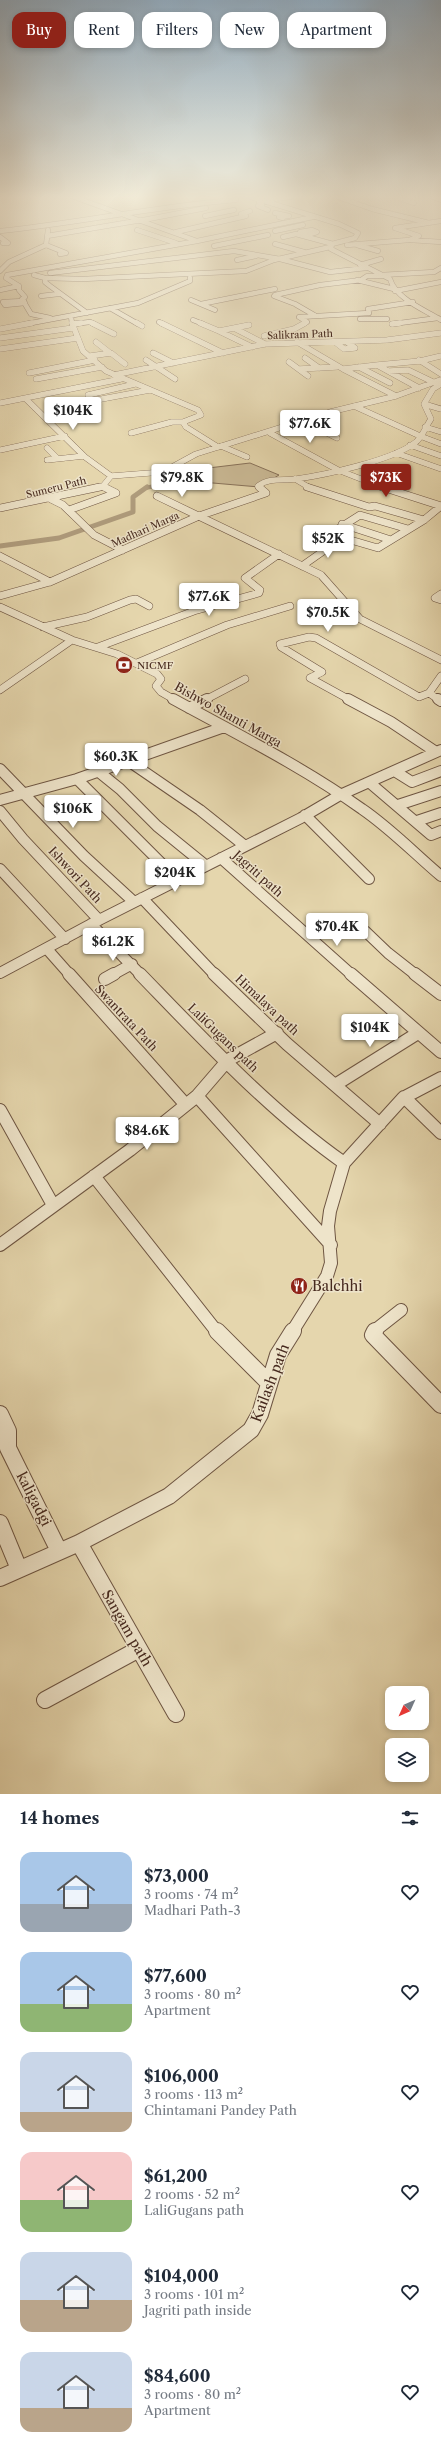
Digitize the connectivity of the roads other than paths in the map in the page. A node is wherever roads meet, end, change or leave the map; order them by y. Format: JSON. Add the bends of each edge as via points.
{"nodes":[{"id":1,"x":10,"y":281,"type":"edge"},
{"id":2,"x":45,"y":281,"type":"edge"},
{"id":3,"x":189,"y":281,"type":"edge"},
{"id":4,"x":352,"y":281,"type":"edge"},
{"id":5,"x":360,"y":281,"type":"edge"},
{"id":6,"x":391,"y":281,"type":"edge"},
{"id":7,"x":441,"y":282,"type":"edge"},
{"id":8,"x":19,"y":286,"type":"junction"},
{"id":9,"x":275,"y":289,"type":"dead end"},
{"id":10,"x":0,"y":290,"type":"edge"},
{"id":11,"x":395,"y":290,"type":"junction"},
{"id":12,"x":256,"y":293,"type":"junction"},
{"id":13,"x":58,"y":294,"type":"junction"},
{"id":14,"x":275,"y":295,"type":"junction"},
{"id":15,"x":41,"y":296,"type":"dead end"},
{"id":16,"x":205,"y":297,"type":"dead end"},
{"id":17,"x":191,"y":300,"type":"dead end"},
{"id":18,"x":1,"y":301,"type":"edge"},
{"id":19,"x":216,"y":301,"type":"junction"},
{"id":20,"x":24,"y":302,"type":"junction"},
{"id":21,"x":413,"y":302,"type":"junction"},
{"id":22,"x":201,"y":304,"type":"junction"},
{"id":23,"x":223,"y":304,"type":"dead end"},
{"id":24,"x":110,"y":308,"type":"junction"},
{"id":25,"x":215,"y":310,"type":"dead end"},
{"id":26,"x":86,"y":313,"type":"junction"},
{"id":27,"x":369,"y":313,"type":"junction"},
{"id":28,"x":71,"y":316,"type":"junction"},
{"id":29,"x":314,"y":316,"type":"junction"},
{"id":30,"x":50,"y":318,"type":"junction"},
{"id":31,"x":375,"y":319,"type":"junction"},
{"id":32,"x":439,"y":319,"type":"edge"},
{"id":33,"x":193,"y":320,"type":"dead end"},
{"id":34,"x":238,"y":321,"type":"dead end"},
{"id":35,"x":389,"y":321,"type":"junction"},
{"id":36,"x":414,"y":321,"type":"junction"},
{"id":37,"x":159,"y":322,"type":"dead end"},
{"id":38,"x":307,"y":322,"type":"junction"},
{"id":39,"x":73,"y":326,"type":"junction"},
{"id":40,"x":142,"y":326,"type":"dead end"},
{"id":41,"x":234,"y":328,"type":"junction"},
{"id":42,"x":398,"y":328,"type":"dead end"},
{"id":43,"x":0,"y":329,"type":"edge"},
{"id":44,"x":219,"y":331,"type":"junction"},
{"id":45,"x":380,"y":333,"type":"dead end"},
{"id":46,"x":404,"y":333,"type":"dead end"},
{"id":47,"x":114,"y":334,"type":"dead end"},
{"id":48,"x":438,"y":334,"type":"edge"},
{"id":49,"x":264,"y":336,"type":"dead end"},
{"id":50,"x":0,"y":337,"type":"edge"},
{"id":51,"x":411,"y":337,"type":"junction"},
{"id":52,"x":78,"y":338,"type":"junction"},
{"id":53,"x":387,"y":340,"type":"junction"},
{"id":54,"x":96,"y":342,"type":"dead end"},
{"id":55,"x":297,"y":342,"type":"junction"},
{"id":56,"x":335,"y":342,"type":"junction"},
{"id":57,"x":347,"y":342,"type":"junction"},
{"id":58,"x":265,"y":344,"type":"junction"},
{"id":59,"x":380,"y":346,"type":"dead end"},
{"id":60,"x":252,"y":347,"type":"junction"},
{"id":61,"x":368,"y":347,"type":"dead end"},
{"id":62,"x":355,"y":348,"type":"junction"},
{"id":63,"x":362,"y":348,"type":"dead end"},
{"id":64,"x":0,"y":350,"type":"edge"},
{"id":65,"x":110,"y":353,"type":"junction"},
{"id":66,"x":153,"y":353,"type":"dead end"},
{"id":67,"x":223,"y":353,"type":"junction"},
{"id":68,"x":441,"y":356,"type":"edge"},
{"id":69,"x":92,"y":358,"type":"junction"},
{"id":70,"x":305,"y":358,"type":"dead end"},
{"id":71,"x":432,"y":359,"type":"junction"},
{"id":72,"x":146,"y":360,"type":"dead end"},
{"id":73,"x":420,"y":361,"type":"junction"},
{"id":74,"x":289,"y":362,"type":"dead end"},
{"id":75,"x":173,"y":363,"type":"junction"},
{"id":76,"x":125,"y":364,"type":"dead end"},
{"id":77,"x":377,"y":365,"type":"junction"},
{"id":78,"x":157,"y":366,"type":"junction"},
{"id":79,"x":102,"y":367,"type":"junction"},
{"id":80,"x":337,"y":367,"type":"junction"},
{"id":81,"x":359,"y":367,"type":"junction"},
{"id":82,"x":24,"y":368,"type":"dead end"},
{"id":83,"x":318,"y":368,"type":"junction"},
{"id":84,"x":343,"y":369,"type":"junction"},
{"id":85,"x":300,"y":370,"type":"junction"},
{"id":86,"x":389,"y":371,"type":"junction"},
{"id":87,"x":29,"y":373,"type":"junction"},
{"id":88,"x":441,"y":374,"type":"edge"},
{"id":89,"x":114,"y":375,"type":"junction"},
{"id":90,"x":308,"y":376,"type":"dead end"},
{"id":91,"x":36,"y":379,"type":"junction"},
{"id":92,"x":121,"y":379,"type":"junction"},
{"id":93,"x":175,"y":379,"type":"dead end"},
{"id":94,"x":403,"y":380,"type":"junction"},
{"id":95,"x":441,"y":380,"type":"edge"},
{"id":96,"x":433,"y":382,"type":"junction"},
{"id":97,"x":390,"y":383,"type":"junction"},
{"id":98,"x":135,"y":384,"type":"junction"},
{"id":99,"x":441,"y":384,"type":"edge"},
{"id":100,"x":45,"y":386,"type":"dead end"},
{"id":101,"x":375,"y":387,"type":"junction"},
{"id":102,"x":419,"y":388,"type":"junction"},
{"id":103,"x":150,"y":390,"type":"junction"},
{"id":104,"x":88,"y":395,"type":"dead end"},
{"id":105,"x":396,"y":396,"type":"junction"},
{"id":106,"x":26,"y":398,"type":"junction"},
{"id":107,"x":0,"y":403,"type":"edge"},
{"id":108,"x":424,"y":404,"type":"junction"},
{"id":109,"x":354,"y":406,"type":"junction"},
{"id":110,"x":48,"y":409,"type":"dead end"},
{"id":111,"x":441,"y":409,"type":"edge"},
{"id":112,"x":183,"y":422,"type":"junction"},
{"id":113,"x":305,"y":422,"type":"junction"},
{"id":114,"x":425,"y":427,"type":"junction"},
{"id":115,"x":441,"y":432,"type":"edge"},
{"id":116,"x":131,"y":433,"type":"dead end"},
{"id":117,"x":270,"y":433,"type":"junction"},
{"id":118,"x":65,"y":436,"type":"junction"},
{"id":119,"x":420,"y":436,"type":"junction"},
{"id":120,"x":337,"y":438,"type":"dead end"},
{"id":121,"x":441,"y":444,"type":"edge"},
{"id":122,"x":219,"y":446,"type":"junction"},
{"id":123,"x":410,"y":446,"type":"junction"},
{"id":124,"x":441,"y":447,"type":"edge"},
{"id":125,"x":47,"y":448,"type":"dead end"},
{"id":126,"x":0,"y":450,"type":"edge"},
{"id":127,"x":430,"y":452,"type":"junction"},
{"id":128,"x":396,"y":453,"type":"junction"},
{"id":129,"x":84,"y":456,"type":"junction"},
{"id":130,"x":441,"y":456,"type":"edge"},
{"id":131,"x":247,"y":457,"type":"dead end"},
{"id":132,"x":57,"y":458,"type":"junction"},
{"id":133,"x":414,"y":459,"type":"junction"},
{"id":134,"x":47,"y":460,"type":"dead end"},
{"id":135,"x":338,"y":470,"type":"junction"},
{"id":136,"x":441,"y":470,"type":"edge"},
{"id":137,"x":111,"y":476,"type":"junction"},
{"id":138,"x":295,"y":479,"type":"junction"},
{"id":139,"x":103,"y":486,"type":"junction"},
{"id":140,"x":157,"y":496,"type":"dead end"},
{"id":141,"x":51,"y":499,"type":"junction"},
{"id":142,"x":441,"y":506,"type":"edge"},
{"id":143,"x":0,"y":508,"type":"edge"},
{"id":144,"x":69,"y":510,"type":"junction"},
{"id":145,"x":199,"y":516,"type":"junction"},
{"id":146,"x":424,"y":520,"type":"junction"},
{"id":147,"x":342,"y":524,"type":"junction"},
{"id":148,"x":408,"y":529,"type":"junction"},
{"id":149,"x":342,"y":538,"type":"junction"},
{"id":150,"x":391,"y":540,"type":"junction"},
{"id":151,"x":123,"y":550,"type":"junction"},
{"id":152,"x":279,"y":554,"type":"junction"},
{"id":153,"x":0,"y":556,"type":"edge"},
{"id":154,"x":302,"y":566,"type":"junction"},
{"id":155,"x":50,"y":582,"type":"junction"},
{"id":156,"x":441,"y":594,"type":"edge"},
{"id":157,"x":0,"y":596,"type":"edge"},
{"id":158,"x":441,"y":600,"type":"edge"},
{"id":159,"x":150,"y":606,"type":"dead end"},
{"id":160,"x":290,"y":606,"type":"dead end"},
{"id":161,"x":2,"y":610,"type":"edge"},
{"id":162,"x":43,"y":627,"type":"junction"},
{"id":163,"x":72,"y":640,"type":"junction"},
{"id":164,"x":98,"y":647,"type":"junction"},
{"id":165,"x":441,"y":660,"type":"edge"},
{"id":166,"x":137,"y":663,"type":"junction"},
{"id":167,"x":441,"y":676,"type":"edge"},
{"id":168,"x":245,"y":679,"type":"dead end"},
{"id":169,"x":0,"y":690,"type":"edge"},
{"id":170,"x":429,"y":693,"type":"junction"},
{"id":171,"x":441,"y":701,"type":"edge"},
{"id":172,"x":189,"y":708,"type":"junction"},
{"id":173,"x":224,"y":727,"type":"junction"},
{"id":174,"x":439,"y":751,"type":"edge"},
{"id":175,"x":130,"y":762,"type":"junction"},
{"id":176,"x":0,"y":768,"type":"edge"},
{"id":177,"x":441,"y":771,"type":"edge"},
{"id":178,"x":100,"y":772,"type":"junction"},
{"id":179,"x":396,"y":772,"type":"junction"},
{"id":180,"x":77,"y":780,"type":"junction"},
{"id":181,"x":370,"y":783,"type":"junction"},
{"id":182,"x":441,"y":791,"type":"edge"},
{"id":183,"x":24,"y":794,"type":"junction"},
{"id":184,"x":340,"y":795,"type":"junction"},
{"id":185,"x":0,"y":800,"type":"edge"},
{"id":186,"x":398,"y":805,"type":"junction"},
{"id":187,"x":0,"y":811,"type":"edge"},
{"id":188,"x":441,"y":813,"type":"edge"},
{"id":189,"x":305,"y":815,"type":"junction"},
{"id":190,"x":417,"y":821,"type":"junction"},
{"id":191,"x":441,"y":831,"type":"edge"},
{"id":192,"x":246,"y":846,"type":"junction"},
{"id":193,"x":221,"y":858,"type":"junction"},
{"id":194,"x":206,"y":865,"type":"junction"},
{"id":195,"x":0,"y":869,"type":"edge"},
{"id":196,"x":441,"y":876,"type":"edge"},
{"id":197,"x":180,"y":878,"type":"junction"},
{"id":198,"x":369,"y":879,"type":"dead end"},
{"id":199,"x":138,"y":900,"type":"junction"},
{"id":200,"x":95,"y":922,"type":"junction"},
{"id":201,"x":364,"y":931,"type":"dead end"},
{"id":202,"x":65,"y":939,"type":"junction"},
{"id":203,"x":47,"y":949,"type":"junction"},
{"id":204,"x":132,"y":964,"type":"junction"},
{"id":205,"x":0,"y":973,"type":"edge"},
{"id":206,"x":105,"y":979,"type":"dead end"},
{"id":207,"x":441,"y":994,"type":"edge"},
{"id":208,"x":277,"y":1033,"type":"junction"},
{"id":209,"x":418,"y":1033,"type":"junction"},
{"id":210,"x":441,"y":1052,"type":"edge"},
{"id":211,"x":228,"y":1060,"type":"junction"},
{"id":212,"x":441,"y":1078,"type":"edge"},
{"id":213,"x":334,"y":1085,"type":"junction"},
{"id":214,"x":197,"y":1096,"type":"junction"},
{"id":215,"x":404,"y":1097,"type":"junction"},
{"id":216,"x":186,"y":1105,"type":"junction"},
{"id":217,"x":0,"y":1110,"type":"edge"},
{"id":218,"x":380,"y":1124,"type":"junction"},
{"id":219,"x":441,"y":1133,"type":"edge"},
{"id":220,"x":344,"y":1163,"type":"junction"},
{"id":221,"x":94,"y":1176,"type":"junction"},
{"id":222,"x":53,"y":1205,"type":"junction"},
{"id":223,"x":0,"y":1245,"type":"edge"},
{"id":224,"x":332,"y":1245,"type":"junction"},
{"id":225,"x":401,"y":1310,"type":"dead end"},
{"id":226,"x":269,"y":1384,"type":"junction"},
{"id":227,"x":441,"y":1405,"type":"edge"},
{"id":228,"x":0,"y":1414,"type":"edge"},
{"id":229,"x":4,"y":1451,"type":"edge"},
{"id":230,"x":0,"y":1523,"type":"edge"},
{"id":231,"x":79,"y":1543,"type":"junction"},
{"id":232,"x":59,"y":1551,"type":"junction"},
{"id":233,"x":19,"y":1569,"type":"junction"},
{"id":234,"x":0,"y":1578,"type":"edge"},
{"id":235,"x":139,"y":1649,"type":"junction"},
{"id":236,"x":45,"y":1700,"type":"dead end"},
{"id":237,"x":176,"y":1714,"type":"dead end"}],
"edges":[{"from":1,"to":8,"type":"street"},
{"from":2,"to":13,"type":"street"},
{"from":3,"to":24,"type":"street","via":[[138,303]]},
{"from":4,"to":14,"type":"street"},
{"from":5,"to":11,"type":"street"},
{"from":6,"to":11,"type":"street"},
{"from":7,"to":11,"type":"street"},
{"from":8,"to":10,"type":"street"},
{"from":8,"to":20,"type":"street","via":[[25,297],[22,299]]},
{"from":9,"to":12,"type":"street"},
{"from":11,"to":21,"type":"street"},
{"from":12,"to":14,"type":"street","via":[[265,296]]},
{"from":12,"to":19,"type":"street"},
{"from":13,"to":15,"type":"street"},
{"from":13,"to":26,"type":"street"},
{"from":14,"to":29,"type":"street"},
{"from":16,"to":19,"type":"street"},
{"from":17,"to":22,"type":"street"},
{"from":18,"to":20,"type":"street","via":[[5,305]]},
{"from":19,"to":22,"type":"street"},
{"from":19,"to":23,"type":"street"},
{"from":20,"to":30,"type":"street","via":[[34,316]]},
{"from":21,"to":27,"type":"street","via":[[368,309]]},
{"from":21,"to":32,"type":"street"},
{"from":22,"to":25,"type":"street"},
{"from":24,"to":26,"type":"street"},
{"from":24,"to":40,"type":"street"},
{"from":26,"to":28,"type":"street"},
{"from":27,"to":29,"type":"street"},
{"from":27,"to":31,"type":"street"},
{"from":28,"to":30,"type":"street"},
{"from":28,"to":39,"type":"street"},
{"from":29,"to":38,"type":"street","via":[[299,317]]},
{"from":30,"to":43,"type":"street"},
{"from":31,"to":35,"type":"street"},
{"from":31,"to":38,"type":"street"},
{"from":32,"to":36,"type":"street"},
{"from":33,"to":44,"type":"street"},
{"from":34,"to":41,"type":"street","via":[[248,326]]},
{"from":35,"to":36,"type":"street"},
{"from":35,"to":42,"type":"street"},
{"from":36,"to":48,"type":"street"},
{"from":37,"to":67,"type":"street"},
{"from":38,"to":49,"type":"street","via":[[294,329]]},
{"from":39,"to":47,"type":"street","via":[[90,322]]},
{"from":39,"to":50,"type":"street"},
{"from":39,"to":52,"type":"street"},
{"from":41,"to":44,"type":"street"},
{"from":41,"to":58,"type":"street"},
{"from":44,"to":60,"type":"street"},
{"from":45,"to":53,"type":"street"},
{"from":46,"to":51,"type":"street"},
{"from":48,"to":51,"type":"street","name":"Salikram Path"},
{"from":51,"to":53,"type":"street","name":"Salikram Path"},
{"from":52,"to":64,"type":"street"},
{"from":52,"to":69,"type":"street","via":[[83,351]]},
{"from":53,"to":57,"type":"street","name":"Salikram Path"},
{"from":54,"to":65,"type":"street"},
{"from":55,"to":56,"type":"street","name":"Salikram Path"},
{"from":55,"to":58,"type":"street","name":"Salikram Path"},
{"from":55,"to":80,"type":"street"},
{"from":56,"to":57,"type":"street","name":"Salikram Path"},
{"from":56,"to":62,"type":"street","via":[[344,349]]},
{"from":57,"to":62,"type":"street"},
{"from":58,"to":60,"type":"street","name":"Salikram Path"},
{"from":59,"to":61,"type":"street"},
{"from":60,"to":67,"type":"street","name":"Salikram Path"},
{"from":62,"to":63,"type":"street"},
{"from":65,"to":69,"type":"street"},
{"from":65,"to":76,"type":"street"},
{"from":66,"to":75,"type":"street"},
{"from":67,"to":75,"type":"street","name":"Salikram Path"},
{"from":68,"to":71,"type":"street"},
{"from":69,"to":79,"type":"street"},
{"from":69,"to":87,"type":"street"},
{"from":70,"to":83,"type":"street"},
{"from":71,"to":73,"type":"street"},
{"from":71,"to":73,"type":"street","via":[[421,354],[412,356]]},
{"from":72,"to":78,"type":"street"},
{"from":73,"to":77,"type":"street"},
{"from":73,"to":88,"type":"street"},
{"from":74,"to":85,"type":"street"},
{"from":75,"to":78,"type":"street","name":"Salikram Path"},
{"from":77,"to":81,"type":"street"},
{"from":77,"to":86,"type":"street"},
{"from":78,"to":89,"type":"street","name":"Salikram Path"},
{"from":78,"to":93,"type":"street"},
{"from":79,"to":89,"type":"street"},
{"from":79,"to":91,"type":"street"},
{"from":80,"to":83,"type":"street"},
{"from":80,"to":84,"type":"street"},
{"from":81,"to":84,"type":"street"},
{"from":81,"to":97,"type":"street"},
{"from":82,"to":87,"type":"street"},
{"from":83,"to":85,"type":"street"},
{"from":84,"to":101,"type":"street"},
{"from":85,"to":90,"type":"street"},
{"from":86,"to":94,"type":"street"},
{"from":86,"to":96,"type":"street","via":[[408,370]]},
{"from":87,"to":91,"type":"street"},
{"from":89,"to":92,"type":"street"},
{"from":91,"to":100,"type":"street"},
{"from":92,"to":98,"type":"street"},
{"from":92,"to":106,"type":"street"},
{"from":94,"to":97,"type":"street"},
{"from":94,"to":102,"type":"street"},
{"from":95,"to":96,"type":"street"},
{"from":96,"to":102,"type":"street"},
{"from":97,"to":101,"type":"street"},
{"from":98,"to":103,"type":"street"},
{"from":98,"to":104,"type":"street"},
{"from":99,"to":108,"type":"street","via":[[433,389]]},
{"from":101,"to":105,"type":"street"},
{"from":102,"to":105,"type":"street"},
{"from":103,"to":110,"type":"street"},
{"from":103,"to":112,"type":"street","via":[[198,410],[201,415]]},
{"from":105,"to":109,"type":"street"},
{"from":106,"to":107,"type":"street"},
{"from":106,"to":118,"type":"street"},
{"from":108,"to":111,"type":"street"},
{"from":108,"to":114,"type":"street","name":"Madhari Marga","via":[[431,419]]},
{"from":109,"to":113,"type":"street"},
{"from":109,"to":119,"type":"street"},
{"from":112,"to":116,"type":"street","via":[[172,422]]},
{"from":112,"to":122,"type":"street","via":[[186,427]]},
{"from":113,"to":117,"type":"street"},
{"from":113,"to":120,"type":"street"},
{"from":114,"to":115,"type":"street"},
{"from":114,"to":119,"type":"street","name":"Madhari Marga"},
{"from":117,"to":122,"type":"street"},
{"from":117,"to":135,"type":"street"},
{"from":118,"to":126,"type":"street"},
{"from":118,"to":129,"type":"street"},
{"from":119,"to":121,"type":"street"},
{"from":119,"to":123,"type":"street","name":"Madhari Marga"},
{"from":122,"to":131,"type":"street"},
{"from":122,"to":137,"type":"street","via":[[196,454],[163,472]]},
{"from":123,"to":127,"type":"street"},
{"from":123,"to":128,"type":"street","name":"Madhari Marga"},
{"from":124,"to":127,"type":"street"},
{"from":125,"to":132,"type":"street"},
{"from":127,"to":130,"type":"street"},
{"from":127,"to":133,"type":"street"},
{"from":128,"to":133,"type":"street"},
{"from":128,"to":135,"type":"street","name":"Madhari Marga"},
{"from":129,"to":132,"type":"street"},
{"from":129,"to":137,"type":"street"},
{"from":132,"to":134,"type":"street"},
{"from":133,"to":136,"type":"street"},
{"from":135,"to":138,"type":"street","name":"Madhari Marga"},
{"from":135,"to":142,"type":"street","via":[[406,496]]},
{"from":137,"to":139,"type":"street","name":"Sumeru Path"},
{"from":138,"to":145,"type":"street","name":"Madhari Marga","via":[[266,480],[258,486],[266,493]]},
{"from":138,"to":146,"type":"street","via":[[305,486],[370,507]]},
{"from":139,"to":141,"type":"street","name":"Sumeru Path"},
{"from":139,"to":144,"type":"street","via":[[116,493]]},
{"from":140,"to":145,"type":"street"},
{"from":141,"to":143,"type":"street","name":"Sumeru Path"},
{"from":141,"to":144,"type":"street"},
{"from":142,"to":146,"type":"street"},
{"from":144,"to":151,"type":"street","via":[[94,535]]},
{"from":145,"to":151,"type":"street","name":"Madhari Marga"},
{"from":145,"to":152,"type":"street"},
{"from":146,"to":148,"type":"street"},
{"from":147,"to":148,"type":"street","via":[[360,515]]},
{"from":147,"to":149,"type":"street","via":[[330,533]]},
{"from":147,"to":150,"type":"street"},
{"from":148,"to":150,"type":"street"},
{"from":149,"to":150,"type":"street","via":[[378,548]]},
{"from":149,"to":154,"type":"street"},
{"from":151,"to":155,"type":"street","name":"Madhari Marga"},
{"from":152,"to":154,"type":"street"},
{"from":152,"to":164,"type":"street","via":[[245,578],[260,590],[259,593],[194,611]]},
{"from":153,"to":155,"type":"street"},
{"from":154,"to":165,"type":"street","via":[[325,579],[350,610],[371,626]]},
{"from":155,"to":157,"type":"street","name":"Madhari Marga"},
{"from":156,"to":158,"type":"street","via":[[435,598]]},
{"from":159,"to":162,"type":"street","via":[[136,599],[130,600],[87,617]]},
{"from":160,"to":166,"type":"street","via":[[227,625]]},
{"from":161,"to":162,"type":"street","name":"Bishwo Shanti Marga"},
{"from":162,"to":163,"type":"street","name":"Bishwo Shanti Marga"},
{"from":163,"to":164,"type":"street","name":"Bishwo Shanti Marga"},
{"from":163,"to":169,"type":"street"},
{"from":164,"to":166,"type":"street","name":"Bishwo Shanti Marga"},
{"from":166,"to":172,"type":"street","name":"Bishwo Shanti Marga","via":[[161,679],[156,686],[157,690]]},
{"from":167,"to":170,"type":"street"},
{"from":168,"to":172,"type":"street"},
{"from":170,"to":171,"type":"street"},
{"from":170,"to":174,"type":"street","via":[[416,697],[316,638],[309,637],[279,646],[322,672],[310,678]]},
{"from":172,"to":173,"type":"street","name":"Bishwo Shanti Marga"},
{"from":173,"to":175,"type":"street"},
{"from":173,"to":184,"type":"street","name":"Bishwo Shanti Marga","via":[[299,768]]},
{"from":174,"to":179,"type":"street"},
{"from":175,"to":178,"type":"street"},
{"from":175,"to":192,"type":"street","via":[[200,810]]},
{"from":176,"to":183,"type":"street","name":"Himalaya path"},
{"from":177,"to":179,"type":"street","via":[[412,782]]},
{"from":178,"to":180,"type":"street"},
{"from":178,"to":194,"type":"street","via":[[157,826]]},
{"from":179,"to":181,"type":"street"},
{"from":180,"to":183,"type":"street"},
{"from":180,"to":197,"type":"street","via":[[165,867]]},
{"from":181,"to":184,"type":"street"},
{"from":181,"to":186,"type":"street"},
{"from":182,"to":186,"type":"street"},
{"from":183,"to":185,"type":"street"},
{"from":183,"to":199,"type":"street","name":"Himalaya path","via":[[84,856]]},
{"from":184,"to":189,"type":"street"},
{"from":184,"to":196,"type":"street","name":"Bishwo Shanti Marga","via":[[364,810]]},
{"from":186,"to":190,"type":"street"},
{"from":187,"to":200,"type":"street","name":"Ishwori Path"},
{"from":188,"to":190,"type":"street"},
{"from":189,"to":192,"type":"street"},
{"from":189,"to":198,"type":"street"},
{"from":190,"to":191,"type":"street","via":[[431,835]]},
{"from":192,"to":193,"type":"street"},
{"from":193,"to":194,"type":"street"},
{"from":193,"to":209,"type":"street","name":"Jagriti path"},
{"from":194,"to":197,"type":"street"},
{"from":195,"to":202,"type":"street"},
{"from":197,"to":199,"type":"street"},
{"from":199,"to":200,"type":"street"},
{"from":199,"to":208,"type":"street","name":"Himalaya path"},
{"from":200,"to":202,"type":"street"},
{"from":200,"to":204,"type":"street","name":"LaliGugans path"},
{"from":201,"to":207,"type":"street"},
{"from":202,"to":203,"type":"street"},
{"from":203,"to":205,"type":"street"},
{"from":203,"to":216,"type":"street","name":"Swantrata Path"},
{"from":204,"to":206,"type":"street"},
{"from":204,"to":211,"type":"street","name":"LaliGugans path","via":[[172,1007]]},
{"from":208,"to":211,"type":"street"},
{"from":208,"to":213,"type":"street","name":"Himalaya path"},
{"from":209,"to":210,"type":"street","name":"Jagriti path"},
{"from":209,"to":213,"type":"street"},
{"from":211,"to":214,"type":"street"},
{"from":211,"to":220,"type":"street","name":"LaliGugans path","via":[[313,1141]]},
{"from":212,"to":215,"type":"street","name":"Kailash path"},
{"from":213,"to":218,"type":"street","name":"Himalaya path"},
{"from":214,"to":216,"type":"street"},
{"from":214,"to":224,"type":"street"},
{"from":215,"to":218,"type":"street","name":"Kailash path"},
{"from":215,"to":219,"type":"street"},
{"from":216,"to":221,"type":"street"},
{"from":217,"to":222,"type":"street"},
{"from":218,"to":220,"type":"street","name":"Kailash path"},
{"from":220,"to":224,"type":"street","name":"Kailash path","via":[[330,1211],[328,1226]]},
{"from":221,"to":222,"type":"street"},
{"from":221,"to":226,"type":"street","via":[[220,1335]]},
{"from":222,"to":223,"type":"street"},
{"from":224,"to":226,"type":"street","name":"Kailash path","via":[[327,1276],[278,1355]]},
{"from":225,"to":227,"type":"street","via":[[373,1332],[373,1335]]},
{"from":226,"to":231,"type":"street","name":"Kailash path","via":[[251,1430],[169,1496]]},
{"from":228,"to":229,"type":"street","via":[[8,1431]]},
{"from":229,"to":232,"type":"street","name":"kaligadgi","via":[[46,1522]]},
{"from":230,"to":233,"type":"street"},
{"from":231,"to":232,"type":"street","name":"Kailash path"},
{"from":231,"to":235,"type":"street","name":"Sangam path"},
{"from":232,"to":233,"type":"street","name":"Kailash path"},
{"from":233,"to":234,"type":"street","name":"Kailash path"},
{"from":235,"to":236,"type":"street"},
{"from":235,"to":237,"type":"street","name":"Sangam path"}]}
